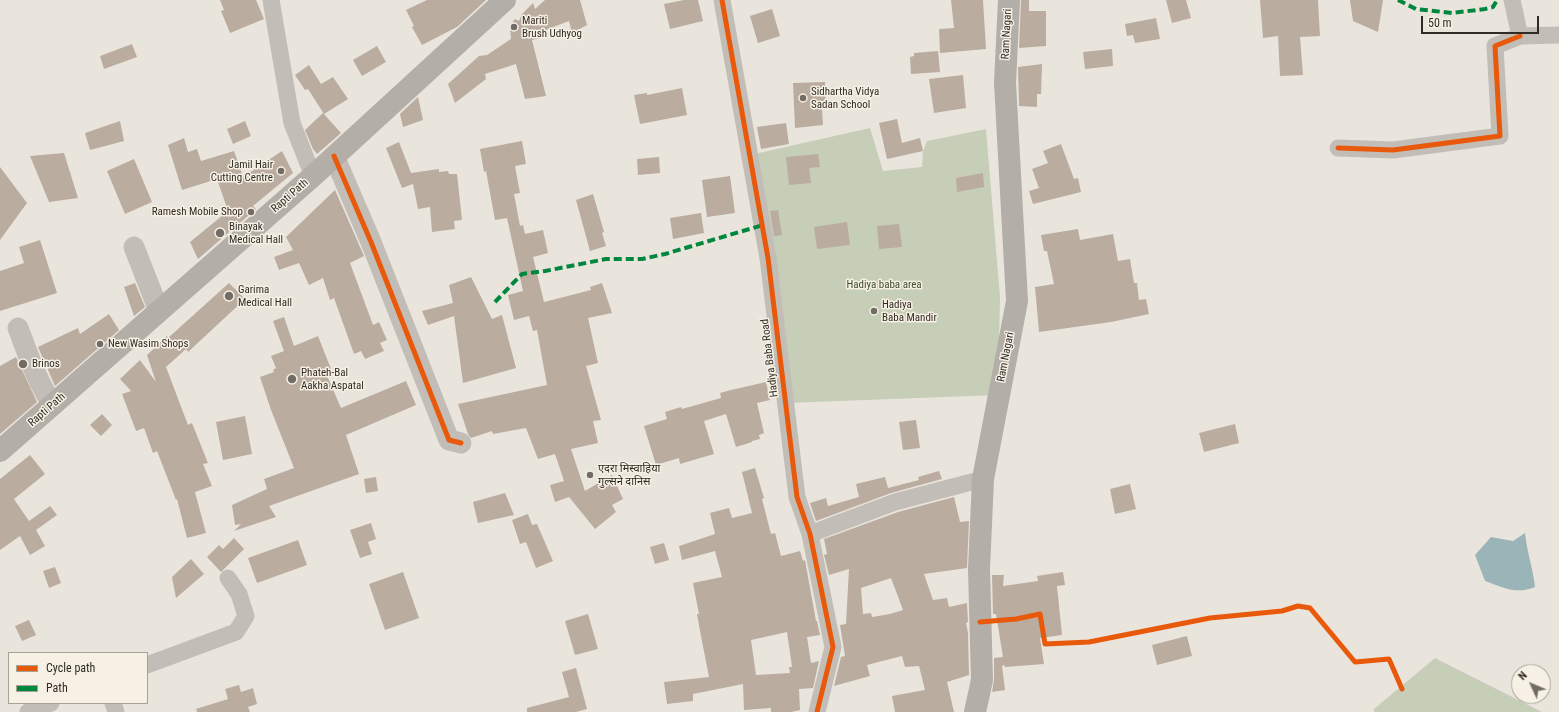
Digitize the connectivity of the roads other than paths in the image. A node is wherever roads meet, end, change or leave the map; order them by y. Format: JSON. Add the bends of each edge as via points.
{"nodes":[{"id":1,"x":271,"y":0,"type":"edge"},
{"id":2,"x":505,"y":0,"type":"edge"},
{"id":3,"x":722,"y":0,"type":"edge"},
{"id":4,"x":1009,"y":0,"type":"edge"},
{"id":5,"x":1512,"y":0,"type":"edge"},
{"id":6,"x":1520,"y":36,"type":"junction"},
{"id":7,"x":1559,"y":36,"type":"edge"},
{"id":8,"x":1338,"y":148,"type":"dead end"},
{"id":9,"x":334,"y":156,"type":"junction"},
{"id":10,"x":313,"y":176,"type":"junction"},
{"id":11,"x":134,"y":247,"type":"dead end"},
{"id":12,"x":159,"y":311,"type":"junction"},
{"id":13,"x":18,"y":328,"type":"dead end"},
{"id":14,"x":52,"y":405,"type":"junction"},
{"id":15,"x":461,"y":443,"type":"dead end"},
{"id":16,"x":0,"y":451,"type":"edge"},
{"id":17,"x":983,"y":479,"type":"junction"},
{"id":18,"x":810,"y":534,"type":"junction"},
{"id":19,"x":228,"y":578,"type":"dead end"},
{"id":20,"x":148,"y":665,"type":"edge"},
{"id":21,"x":48,"y":704,"type":"edge"},
{"id":22,"x":28,"y":712,"type":"edge"},
{"id":23,"x":817,"y":712,"type":"edge"},
{"id":24,"x":975,"y":712,"type":"edge"}],
"edges":[{"from":1,"to":10,"type":"street","via":[[292,123]]},
{"from":2,"to":9,"type":"main road","name":"Rapti Path"},
{"from":3,"to":18,"type":"street","name":"Hadiya Baba Road","via":[[768,258],[797,497]]},
{"from":4,"to":17,"type":"main road","name":"Ram Nagari","via":[[1005,83],[1017,301]]},
{"from":5,"to":6,"type":"street"},
{"from":6,"to":7,"type":"street"},
{"from":6,"to":8,"type":"street","via":[[1495,46],[1500,136],[1393,150]]},
{"from":9,"to":10,"type":"main road","name":"Rapti Path"},
{"from":9,"to":15,"type":"street","via":[[371,242],[449,440]]},
{"from":10,"to":12,"type":"main road","name":"Rapti Path"},
{"from":11,"to":12,"type":"street"},
{"from":12,"to":14,"type":"main road","name":"Rapti Path"},
{"from":13,"to":14,"type":"street","via":[[32,367]]},
{"from":14,"to":16,"type":"main road","name":"Rapti Path"},
{"from":17,"to":18,"type":"street","via":[[895,502]]},
{"from":17,"to":24,"type":"main road","name":"Ram Nagari","via":[[979,569],[982,680]]},
{"from":18,"to":23,"type":"street","name":"Hadiya Baba Road","via":[[833,647]]},
{"from":19,"to":20,"type":"street","via":[[239,594],[246,616],[236,632]]},
{"from":21,"to":22,"type":"street"}]}
